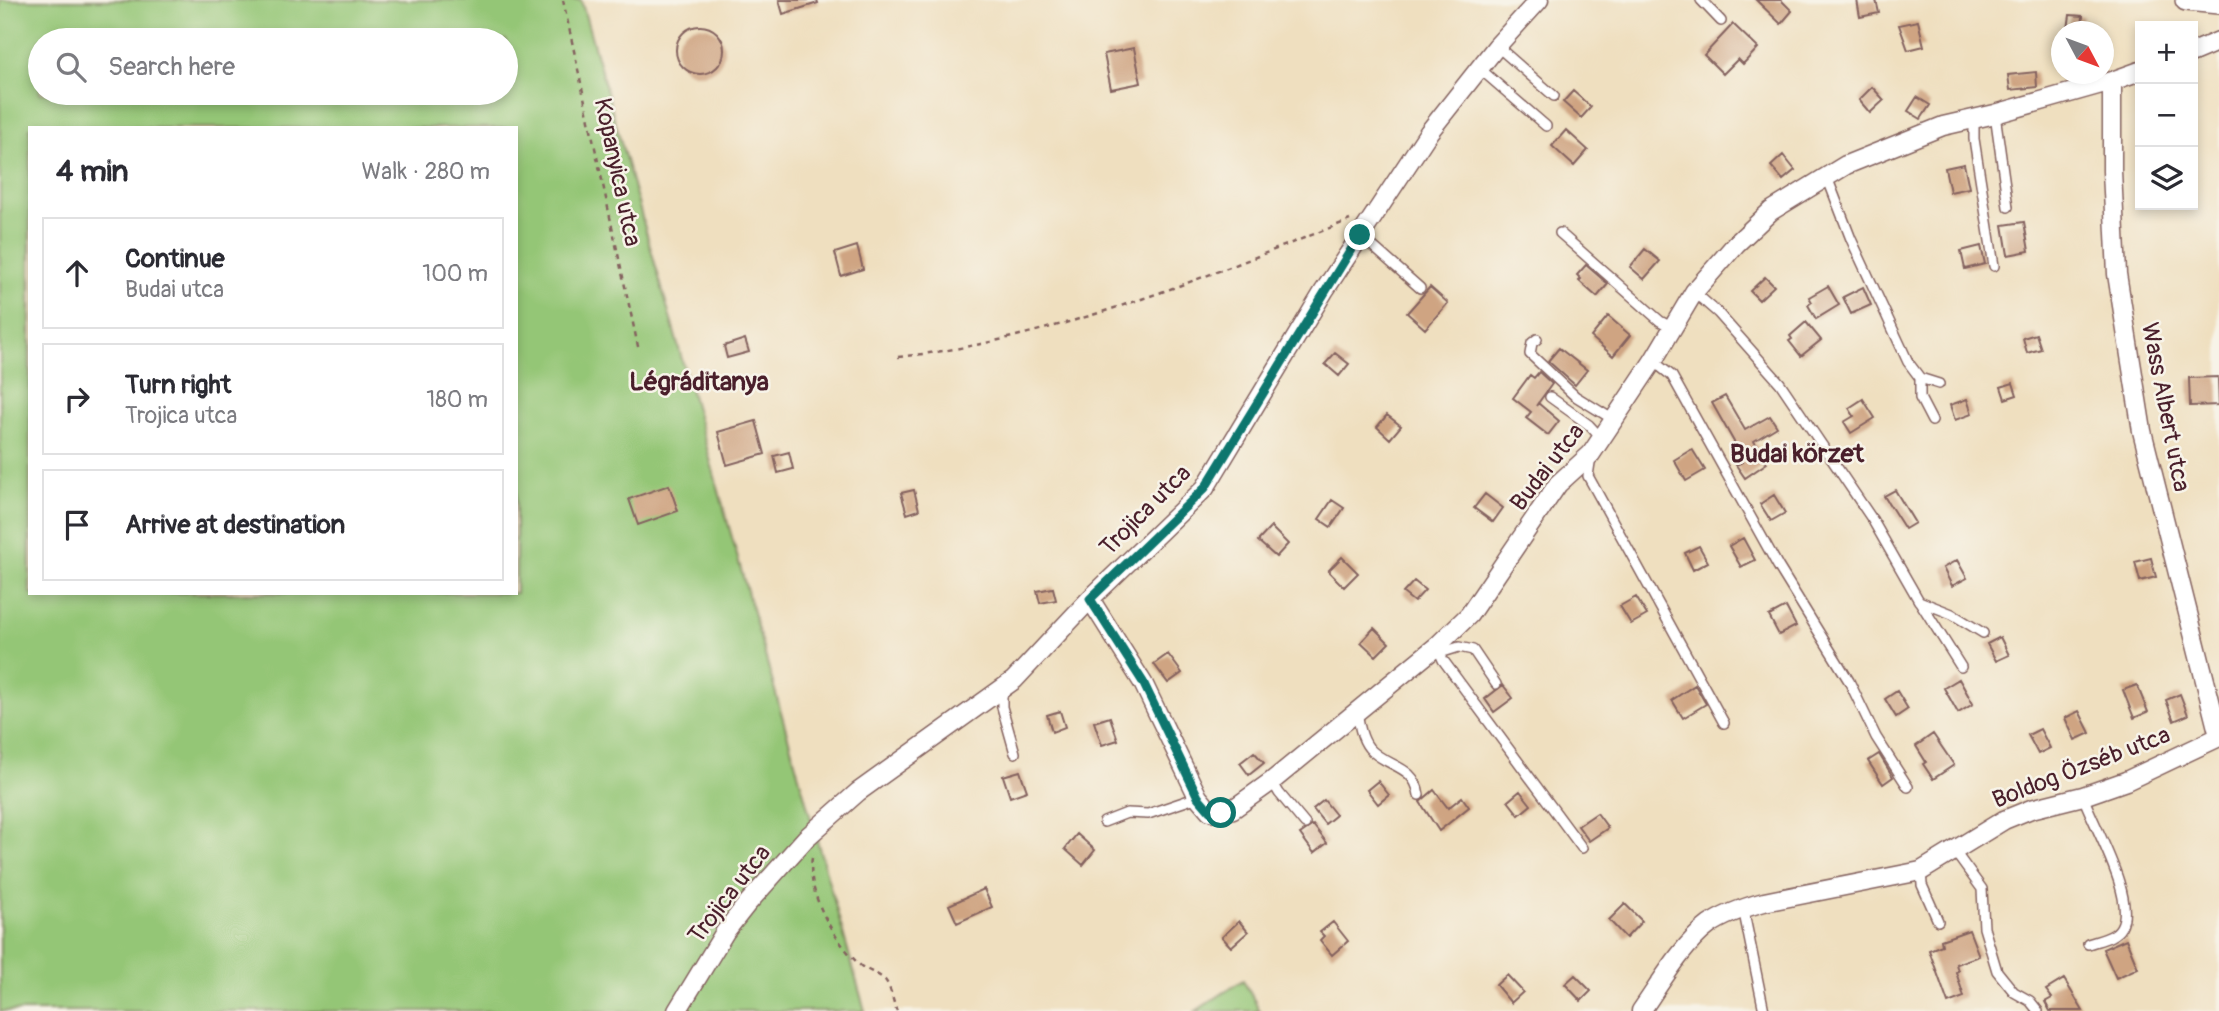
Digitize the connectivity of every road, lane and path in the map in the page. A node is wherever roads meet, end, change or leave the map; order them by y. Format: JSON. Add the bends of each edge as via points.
{"nodes":[{"id":1,"x":563,"y":0,"type":"edge"},
{"id":2,"x":1539,"y":0,"type":"edge"},
{"id":3,"x":1700,"y":0,"type":"edge"},
{"id":4,"x":2186,"y":0,"type":"edge"},
{"id":5,"x":2219,"y":3,"type":"edge"},
{"id":6,"x":1721,"y":22,"type":"dead end"},
{"id":7,"x":2219,"y":41,"type":"edge"},
{"id":8,"x":1497,"y":46,"type":"junction"},
{"id":9,"x":2198,"y":50,"type":"edge"},
{"id":10,"x":1479,"y":68,"type":"junction"},
{"id":11,"x":2135,"y":73,"type":"edge"},
{"id":12,"x":2114,"y":80,"type":"edge"},
{"id":13,"x":2101,"y":84,"type":"edge"},
{"id":14,"x":2112,"y":84,"type":"edge"},
{"id":15,"x":1554,"y":96,"type":"dead end"},
{"id":16,"x":1996,"y":114,"type":"junction"},
{"id":17,"x":1974,"y":119,"type":"junction"},
{"id":18,"x":1546,"y":126,"type":"dead end"},
{"id":19,"x":1827,"y":177,"type":"junction"},
{"id":20,"x":2008,"y":206,"type":"dead end"},
{"id":21,"x":1365,"y":228,"type":"junction"},
{"id":22,"x":1560,"y":233,"type":"dead end"},
{"id":23,"x":1994,"y":266,"type":"dead end"},
{"id":24,"x":1420,"y":288,"type":"dead end"},
{"id":25,"x":1694,"y":292,"type":"junction"},
{"id":26,"x":1673,"y":328,"type":"junction"},
{"id":27,"x":1537,"y":339,"type":"dead end"},
{"id":28,"x":639,"y":351,"type":"dead end"},
{"id":29,"x":898,"y":357,"type":"dead end"},
{"id":30,"x":1653,"y":361,"type":"junction"},
{"id":31,"x":1920,"y":378,"type":"junction"},
{"id":32,"x":1939,"y":384,"type":"dead end"},
{"id":33,"x":1550,"y":397,"type":"dead end"},
{"id":34,"x":1614,"y":420,"type":"junction"},
{"id":35,"x":1932,"y":421,"type":"dead end"},
{"id":36,"x":1602,"y":439,"type":"junction"},
{"id":37,"x":1591,"y":454,"type":"junction"},
{"id":38,"x":1090,"y":599,"type":"junction"},
{"id":39,"x":1919,"y":601,"type":"junction"},
{"id":40,"x":1983,"y":633,"type":"dead end"},
{"id":41,"x":1438,"y":650,"type":"junction"},
{"id":42,"x":1961,"y":667,"type":"dead end"},
{"id":43,"x":1496,"y":684,"type":"dead end"},
{"id":44,"x":1002,"y":690,"type":"junction"},
{"id":45,"x":1357,"y":710,"type":"junction"},
{"id":46,"x":1724,"y":723,"type":"dead end"},
{"id":47,"x":2219,"y":736,"type":"edge"},
{"id":48,"x":1015,"y":753,"type":"dead end"},
{"id":49,"x":1272,"y":780,"type":"junction"},
{"id":50,"x":1908,"y":787,"type":"dead end"},
{"id":51,"x":1419,"y":795,"type":"dead end"},
{"id":52,"x":2082,"y":796,"type":"junction"},
{"id":53,"x":1198,"y":797,"type":"junction"},
{"id":54,"x":1104,"y":822,"type":"dead end"},
{"id":55,"x":1305,"y":824,"type":"dead end"},
{"id":56,"x":1582,"y":848,"type":"dead end"},
{"id":57,"x":817,"y":849,"type":"dead end"},
{"id":58,"x":1955,"y":852,"type":"junction"},
{"id":59,"x":1921,"y":872,"type":"junction"},
{"id":60,"x":1743,"y":908,"type":"junction"},
{"id":61,"x":1938,"y":921,"type":"dead end"},
{"id":62,"x":2088,"y":944,"type":"dead end"},
{"id":63,"x":677,"y":1011,"type":"edge"},
{"id":64,"x":897,"y":1011,"type":"edge"},
{"id":65,"x":1641,"y":1011,"type":"edge"},
{"id":66,"x":1764,"y":1011,"type":"edge"},
{"id":67,"x":2038,"y":1011,"type":"edge"}],
"edges":[{"from":1,"to":28,"type":"path","name":"Kopanyica utca"},
{"from":2,"to":8,"type":"street","name":"Trojica utca"},
{"from":3,"to":6,"type":"lane"},
{"from":4,"to":5,"type":"street"},
{"from":7,"to":9,"type":"street"},
{"from":8,"to":10,"type":"street","name":"Trojica utca"},
{"from":8,"to":15,"type":"lane"},
{"from":10,"to":18,"type":"lane"},
{"from":10,"to":21,"type":"street","name":"Trojica utca","via":[[1429,132]]},
{"from":11,"to":12,"type":"street","name":"Budai utca"},
{"from":13,"to":16,"type":"street","name":"Budai utca"},
{"from":14,"to":47,"type":"street","name":"Wass Albert utca","via":[[2117,274],[2142,431]]},
{"from":16,"to":17,"type":"street","name":"Budai utca"},
{"from":16,"to":20,"type":"lane"},
{"from":17,"to":19,"type":"street","name":"Budai utca","via":[[1942,126],[1846,164]]},
{"from":17,"to":23,"type":"lane"},
{"from":19,"to":25,"type":"street","name":"Budai utca","via":[[1772,211]]},
{"from":19,"to":31,"type":"lane","via":[[1908,362]]},
{"from":21,"to":24,"type":"lane"},
{"from":21,"to":29,"type":"path","via":[[1358,217],[1146,298],[992,342]]},
{"from":21,"to":38,"type":"street","name":"Trojica utca","via":[[1205,488]]},
{"from":22,"to":26,"type":"lane"},
{"from":25,"to":26,"type":"street","name":"Budai utca"},
{"from":25,"to":39,"type":"lane","via":[[1780,383],[1872,519]]},
{"from":26,"to":30,"type":"street","name":"Budai utca"},
{"from":27,"to":34,"type":"lane","via":[[1530,354],[1574,396]]},
{"from":30,"to":34,"type":"street","name":"Budai utca"},
{"from":30,"to":50,"type":"lane","via":[[1672,376]]},
{"from":31,"to":32,"type":"lane"},
{"from":31,"to":35,"type":"lane","via":[[1920,398]]},
{"from":33,"to":36,"type":"lane"},
{"from":34,"to":36,"type":"street","name":"Budai utca"},
{"from":36,"to":37,"type":"street","name":"Budai utca"},
{"from":37,"to":41,"type":"street","name":"Budai utca","via":[[1558,484],[1469,615]]},
{"from":37,"to":46,"type":"lane","via":[[1588,476]]},
{"from":38,"to":44,"type":"street","name":"Trojica utca"},
{"from":38,"to":53,"type":"street","via":[[1143,682]]},
{"from":39,"to":40,"type":"lane"},
{"from":39,"to":42,"type":"lane"},
{"from":41,"to":43,"type":"lane","via":[[1473,650]]},
{"from":41,"to":45,"type":"street","name":"Budai utca"},
{"from":41,"to":56,"type":"lane"},
{"from":44,"to":48,"type":"lane"},
{"from":44,"to":63,"type":"street","name":"Trojica utca","via":[[858,792],[806,838],[725,932]]},
{"from":45,"to":49,"type":"street","name":"Budai utca"},
{"from":45,"to":51,"type":"lane","via":[[1369,747],[1411,776]]},
{"from":47,"to":52,"type":"street","name":"Boldog Özséb utca"},
{"from":49,"to":53,"type":"street","name":"Budai utca","via":[[1221,813],[1210,811]]},
{"from":49,"to":55,"type":"lane"},
{"from":52,"to":58,"type":"street","name":"Boldog Özséb utca","via":[[2004,820]]},
{"from":52,"to":62,"type":"lane","via":[[2114,864],[2125,907],[2122,926],[2115,934]]},
{"from":53,"to":54,"type":"lane","via":[[1148,814],[1127,813]]},
{"from":57,"to":64,"type":"path","via":[[811,861],[814,892],[823,914],[862,966],[886,981]]},
{"from":58,"to":59,"type":"street","name":"Boldog Özséb utca"},
{"from":58,"to":67,"type":"lane","via":[[1982,888],[1984,928],[1997,971]]},
{"from":59,"to":60,"type":"street","name":"Boldog Özséb utca"},
{"from":59,"to":61,"type":"lane"},
{"from":60,"to":65,"type":"street","name":"Boldog Özséb utca","via":[[1709,925],[1691,941]]},
{"from":60,"to":66,"type":"lane"}]}
